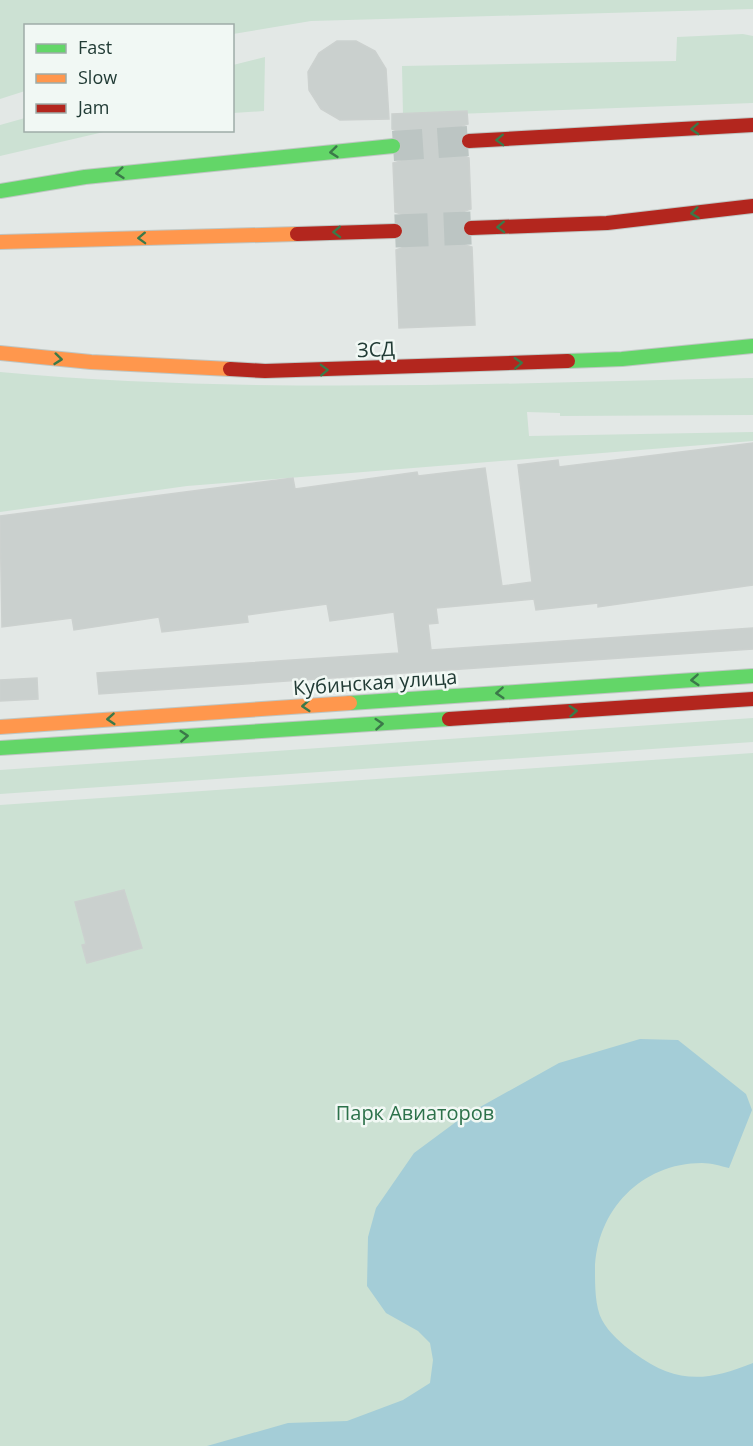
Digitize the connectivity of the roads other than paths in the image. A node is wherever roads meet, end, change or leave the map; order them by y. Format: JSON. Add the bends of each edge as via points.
{"nodes":[{"id":1,"x":753,"y":125,"type":"edge"},
{"id":2,"x":469,"y":141,"type":"tunnel mouth"},
{"id":3,"x":393,"y":146,"type":"tunnel mouth"},
{"id":4,"x":0,"y":191,"type":"edge"},
{"id":5,"x":753,"y":206,"type":"edge"},
{"id":6,"x":471,"y":228,"type":"tunnel mouth"},
{"id":7,"x":395,"y":231,"type":"tunnel mouth"},
{"id":8,"x":0,"y":242,"type":"edge"},
{"id":9,"x":753,"y":346,"type":"edge"},
{"id":10,"x":0,"y":353,"type":"edge"},
{"id":11,"x":622,"y":358,"type":"junction"},
{"id":12,"x":753,"y":361,"type":"edge"},
{"id":13,"x":753,"y":676,"type":"edge"},
{"id":14,"x":753,"y":699,"type":"edge"},
{"id":15,"x":0,"y":727,"type":"edge"},
{"id":16,"x":0,"y":748,"type":"edge"}],
"edges":[{"from":1,"to":2,"type":"main road","one_way":true},
{"from":3,"to":4,"type":"main road","one_way":true,"via":[[85,177]]},
{"from":5,"to":6,"type":"main road","one_way":true,"via":[[607,223]]},
{"from":7,"to":8,"type":"main road","one_way":true},
{"from":9,"to":11,"type":"main road","name":"ЗСД"},
{"from":10,"to":11,"type":"main road","name":"ЗСД","one_way":true,"via":[[265,371]]},
{"from":11,"to":12,"type":"main road"},
{"from":13,"to":15,"type":"main road","name":"Кубинская улица","one_way":true},
{"from":16,"to":14,"type":"main road","name":"Кубинская улица","one_way":true}]}
